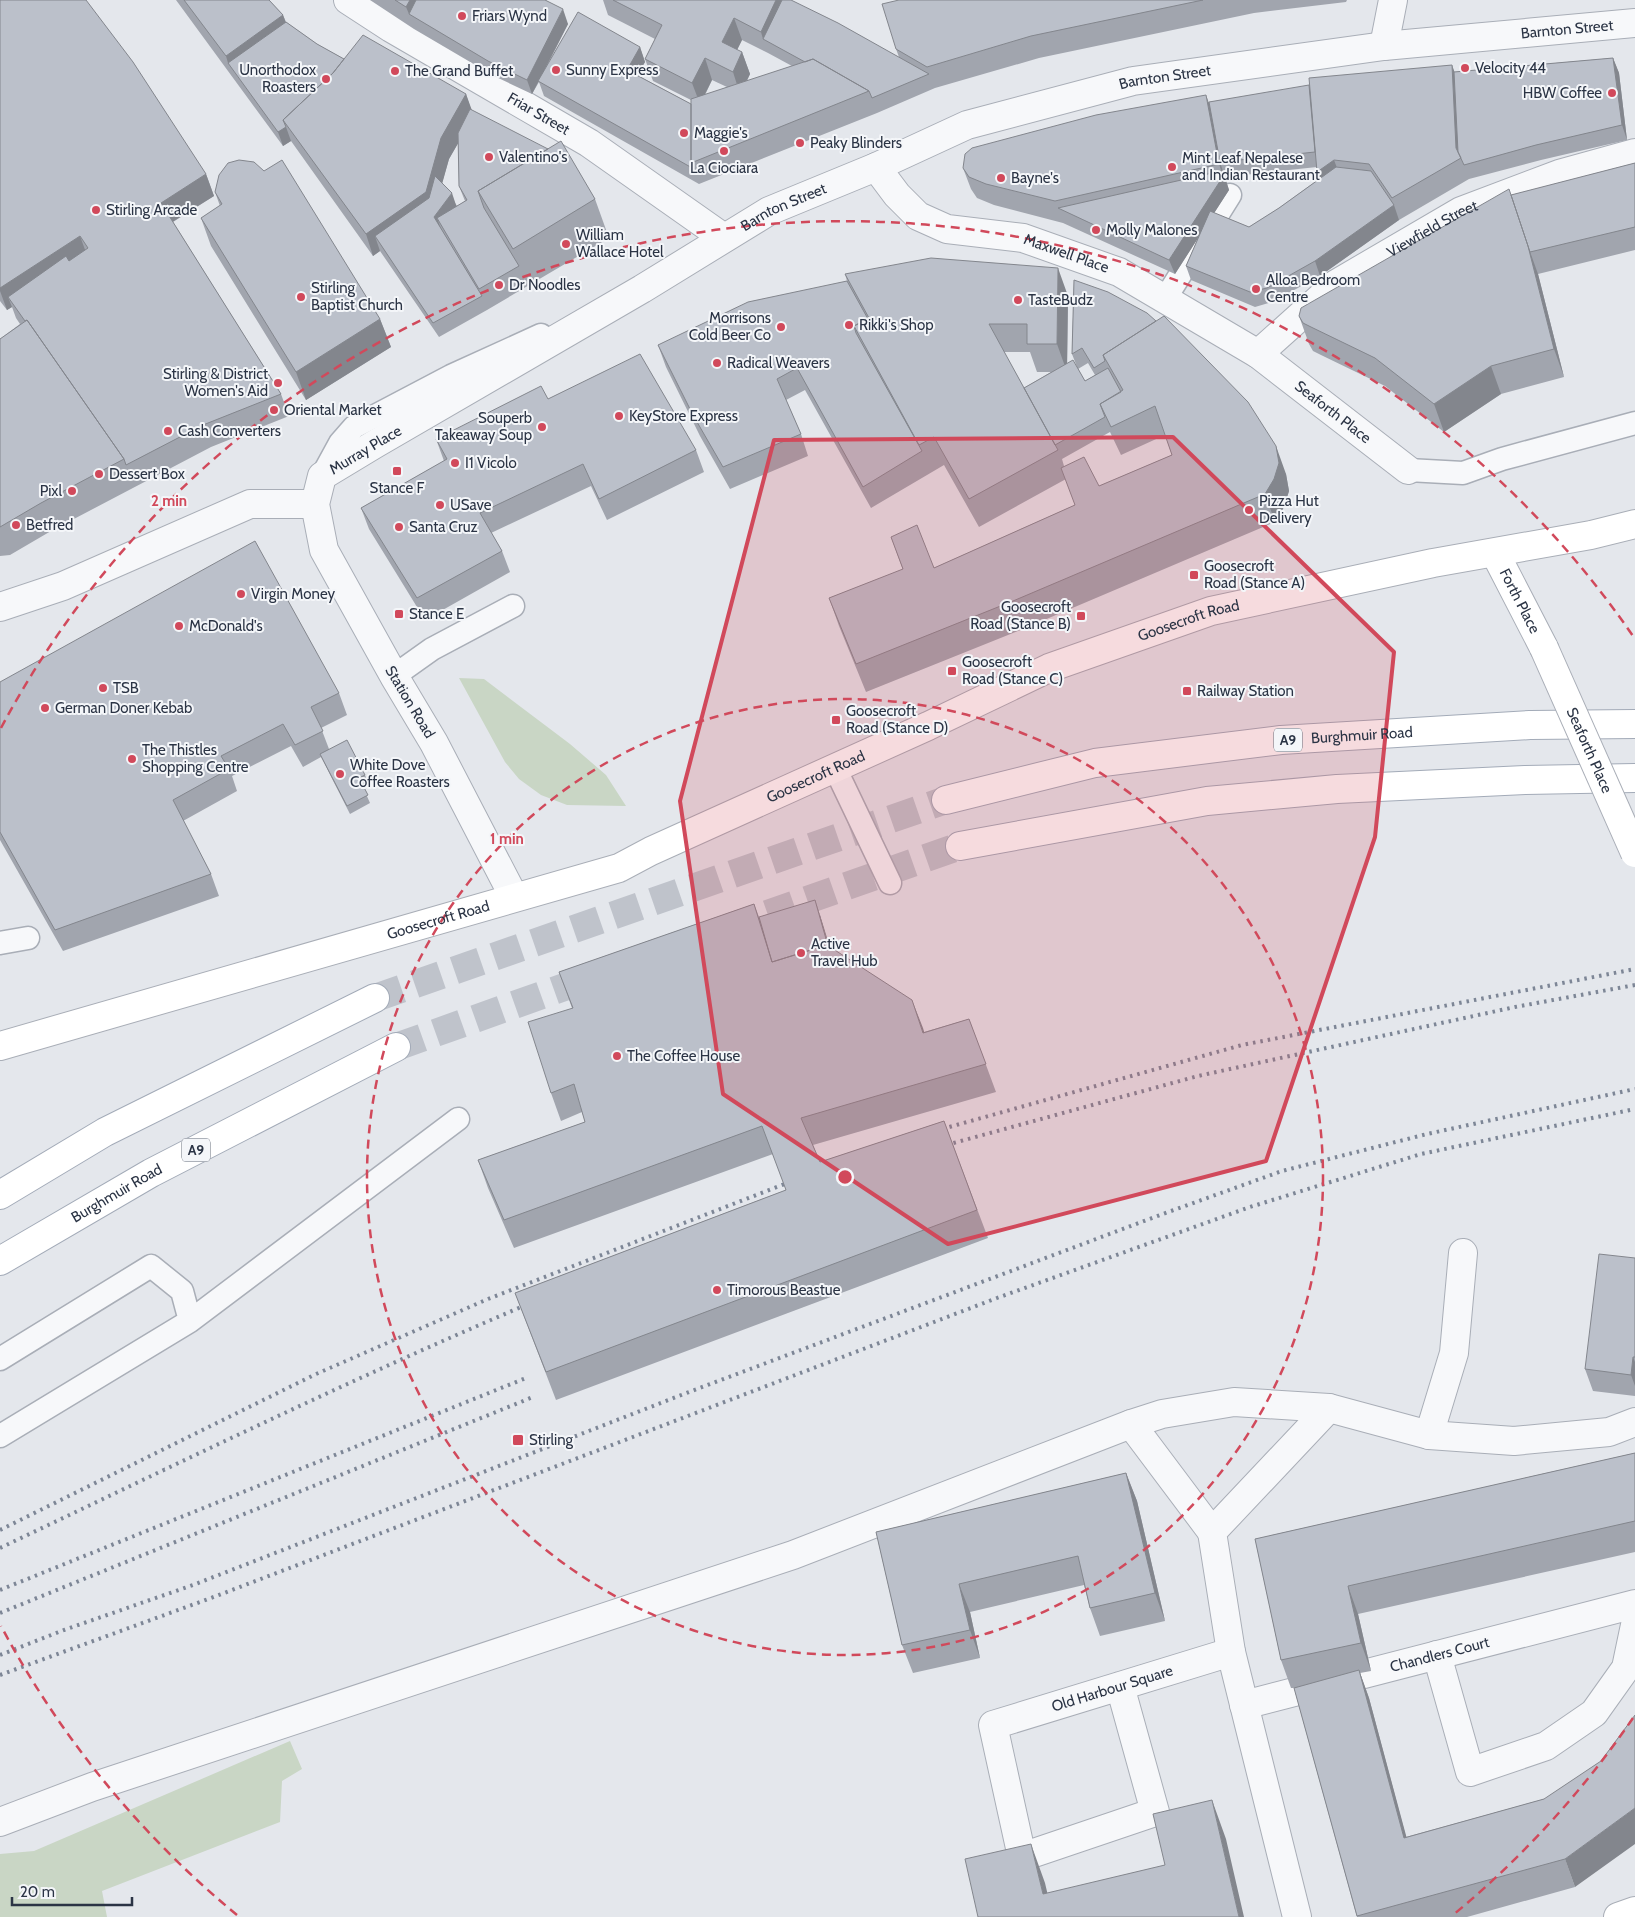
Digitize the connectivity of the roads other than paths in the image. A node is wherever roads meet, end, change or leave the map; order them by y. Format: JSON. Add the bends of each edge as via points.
{"nodes":[{"id":1,"x":348,"y":0,"type":"edge"},
{"id":2,"x":1393,"y":0,"type":"edge"},
{"id":3,"x":1635,"y":24,"type":"edge"},
{"id":4,"x":1384,"y":46,"type":"junction"},
{"id":5,"x":1635,"y":154,"type":"edge"},
{"id":6,"x":876,"y":167,"type":"junction"},
{"id":7,"x":1230,"y":194,"type":"dead end"},
{"id":8,"x":724,"y":238,"type":"junction"},
{"id":9,"x":1165,"y":299,"type":"junction"},
{"id":10,"x":1258,"y":354,"type":"junction"},
{"id":11,"x":1635,"y":423,"type":"edge"},
{"id":12,"x":1408,"y":470,"type":"joint"},
{"id":13,"x":315,"y":504,"type":"junction"},
{"id":14,"x":1635,"y":524,"type":"edge"},
{"id":15,"x":1495,"y":553,"type":"junction"},
{"id":16,"x":512,"y":606,"type":"dead end"},
{"id":17,"x":0,"y":607,"type":"edge"},
{"id":18,"x":1544,"y":648,"type":"joint"},
{"id":19,"x":394,"y":676,"type":"junction"},
{"id":20,"x":1635,"y":724,"type":"edge"},
{"id":21,"x":835,"y":768,"type":"junction"},
{"id":22,"x":1635,"y":778,"type":"edge"},
{"id":23,"x":946,"y":800,"type":"tunnel mouth"},
{"id":24,"x":960,"y":846,"type":"tunnel mouth"},
{"id":25,"x":1635,"y":853,"type":"edge"},
{"id":26,"x":890,"y":883,"type":"dead end"},
{"id":27,"x":514,"y":897,"type":"junction"},
{"id":28,"x":28,"y":938,"type":"dead end"},
{"id":29,"x":0,"y":943,"type":"edge"},
{"id":30,"x":375,"y":998,"type":"tunnel mouth"},
{"id":31,"x":0,"y":1046,"type":"edge"},
{"id":32,"x":396,"y":1046,"type":"tunnel mouth"},
{"id":33,"x":458,"y":1119,"type":"dead end"},
{"id":34,"x":0,"y":1195,"type":"edge"},
{"id":35,"x":1464,"y":1253,"type":"dead end"},
{"id":36,"x":0,"y":1261,"type":"edge"},
{"id":37,"x":190,"y":1321,"type":"junction"},
{"id":38,"x":0,"y":1359,"type":"edge"},
{"id":39,"x":1329,"y":1408,"type":"junction"},
{"id":40,"x":1635,"y":1422,"type":"edge"},
{"id":41,"x":1131,"y":1424,"type":"junction"},
{"id":42,"x":1429,"y":1435,"type":"junction"},
{"id":43,"x":0,"y":1436,"type":"edge"},
{"id":44,"x":1212,"y":1532,"type":"junction"},
{"id":45,"x":1635,"y":1604,"type":"edge"},
{"id":46,"x":1635,"y":1625,"type":"edge"},
{"id":47,"x":1230,"y":1652,"type":"junction"},
{"id":48,"x":1438,"y":1655,"type":"junction"},
{"id":49,"x":1120,"y":1686,"type":"junction"},
{"id":50,"x":1244,"y":1705,"type":"junction"},
{"id":51,"x":0,"y":1822,"type":"edge"},
{"id":52,"x":1635,"y":1911,"type":"edge"},
{"id":53,"x":1297,"y":1917,"type":"edge"},
{"id":54,"x":1618,"y":1917,"type":"edge"}],
"edges":[{"from":1,"to":8,"type":"street","name":"Friar Street","via":[[589,143]]},
{"from":2,"to":4,"type":"street"},
{"from":3,"to":4,"type":"street","name":"Barnton Street"},
{"from":4,"to":6,"type":"street","name":"Barnton Street","via":[[1133,81],[967,124]]},
{"from":5,"to":10,"type":"street","name":"Viewfield Street","via":[[1559,174],[1461,211],[1336,284]]},
{"from":6,"to":8,"type":"street","name":"Barnton Street","via":[[768,210]]},
{"from":6,"to":9,"type":"street","name":"Maxwell Place","via":[[918,216],[947,229],[1023,238],[1119,272]]},
{"from":7,"to":9,"type":"lane"},
{"from":8,"to":13,"type":"street","name":"Murray Place","via":[[322,476]]},
{"from":9,"to":10,"type":"street","name":"Maxwell Place"},
{"from":10,"to":12,"type":"street","name":"Seaforth Place"},
{"from":11,"to":12,"type":"lane","via":[[1463,472]]},
{"from":13,"to":17,"type":"street","via":[[250,504],[63,586]]},
{"from":13,"to":19,"type":"street","name":"Station Road","via":[[324,550]]},
{"from":14,"to":15,"type":"main road","name":"Goosecroft Road"},
{"from":15,"to":18,"type":"main road","name":"Forth Place"},
{"from":15,"to":21,"type":"main road","name":"Goosecroft Road","via":[[1433,563],[1211,611],[1049,668]]},
{"from":16,"to":19,"type":"lane","via":[[432,649]]},
{"from":18,"to":25,"type":"main road","name":"Seaforth Place","bridge":true},
{"from":19,"to":27,"type":"street","name":"Station Road","via":[[434,743]]},
{"from":20,"to":23,"type":"main road","name":"Burghmuir Road","number":"A9","via":[[1530,725],[1281,740],[1095,763]]},
{"from":21,"to":26,"type":"lane"},
{"from":21,"to":27,"type":"main road","name":"Goosecroft Road","via":[[619,868]]},
{"from":22,"to":24,"type":"main road","via":[[1337,788],[1216,800]]},
{"from":27,"to":31,"type":"main road","name":"Goosecroft Road"},
{"from":28,"to":29,"type":"lane"},
{"from":30,"to":34,"type":"main road","via":[[105,1132]]},
{"from":32,"to":36,"type":"main road","name":"Burghmuir Road","number":"A9","via":[[151,1173]]},
{"from":33,"to":37,"type":"lane"},
{"from":35,"to":42,"type":"street","via":[[1454,1353]]},
{"from":37,"to":38,"type":"lane","via":[[182,1291],[151,1266]]},
{"from":37,"to":43,"type":"lane"},
{"from":39,"to":41,"type":"street","via":[[1234,1402],[1162,1414]]},
{"from":39,"to":42,"type":"street"},
{"from":39,"to":44,"type":"street"},
{"from":40,"to":42,"type":"street","via":[[1609,1432],[1514,1441]]},
{"from":41,"to":44,"type":"street"},
{"from":41,"to":51,"type":"street","via":[[793,1555],[101,1784]]},
{"from":44,"to":47,"type":"street"},
{"from":45,"to":48,"type":"street","name":"Chandlers Court"},
{"from":46,"to":48,"type":"street","via":[[1626,1668],[1594,1713],[1546,1746],[1470,1772]]},
{"from":47,"to":49,"type":"street","name":"Old Harbour Square"},
{"from":47,"to":50,"type":"street"},
{"from":48,"to":50,"type":"street","name":"Chandlers Court"},
{"from":49,"to":49,"type":"street","name":"Old Harbour Square","via":[[993,1725],[1022,1857],[1155,1812]]},
{"from":50,"to":53,"type":"street"},
{"from":52,"to":54,"type":"main road"}]}
